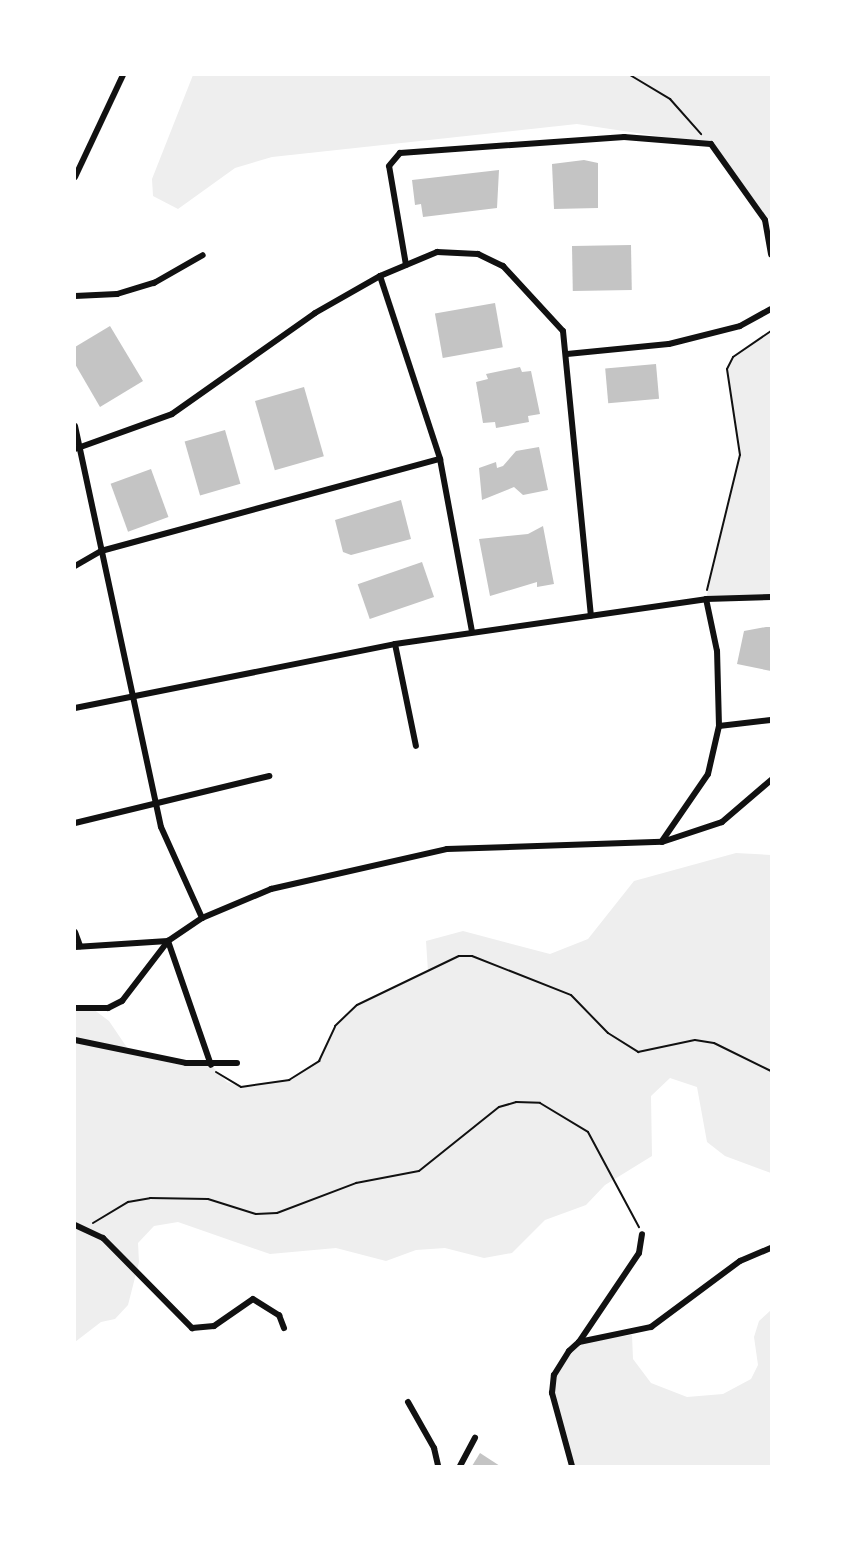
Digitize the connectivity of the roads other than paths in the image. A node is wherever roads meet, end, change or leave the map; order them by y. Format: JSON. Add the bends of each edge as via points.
{"nodes":[{"id":1,"x":123,"y":75,"type":"edge"},
{"id":2,"x":75,"y":177,"type":"edge"},
{"id":3,"x":771,"y":254,"type":"edge"},
{"id":4,"x":202,"y":255,"type":"dead end"},
{"id":5,"x":406,"y":265,"type":"junction"},
{"id":6,"x":380,"y":276,"type":"junction"},
{"id":7,"x":75,"y":296,"type":"edge"},
{"id":8,"x":771,"y":309,"type":"edge"},
{"id":9,"x":567,"y":354,"type":"junction"},
{"id":10,"x":75,"y":426,"type":"edge"},
{"id":11,"x":78,"y":449,"type":"edge"},
{"id":12,"x":440,"y":459,"type":"junction"},
{"id":13,"x":101,"y":551,"type":"junction"},
{"id":14,"x":75,"y":566,"type":"edge"},
{"id":15,"x":771,"y":597,"type":"edge"},
{"id":16,"x":706,"y":599,"type":"junction"},
{"id":17,"x":591,"y":616,"type":"junction"},
{"id":18,"x":472,"y":632,"type":"junction"},
{"id":19,"x":395,"y":644,"type":"junction"},
{"id":20,"x":135,"y":699,"type":"junction"},
{"id":21,"x":75,"y":708,"type":"edge"},
{"id":22,"x":771,"y":720,"type":"edge"},
{"id":23,"x":719,"y":726,"type":"junction"},
{"id":24,"x":416,"y":746,"type":"dead end"},
{"id":25,"x":269,"y":776,"type":"dead end"},
{"id":26,"x":771,"y":780,"type":"edge"},
{"id":27,"x":155,"y":800,"type":"junction"},
{"id":28,"x":75,"y":823,"type":"edge"},
{"id":29,"x":662,"y":842,"type":"junction"},
{"id":30,"x":202,"y":918,"type":"junction"},
{"id":31,"x":75,"y":932,"type":"edge"},
{"id":32,"x":168,"y":942,"type":"junction"},
{"id":33,"x":77,"y":946,"type":"edge"},
{"id":34,"x":75,"y":1008,"type":"edge"},
{"id":35,"x":75,"y":1040,"type":"edge"},
{"id":36,"x":237,"y":1063,"type":"dead end"},
{"id":37,"x":211,"y":1065,"type":"junction"},
{"id":38,"x":75,"y":1226,"type":"edge"},
{"id":39,"x":642,"y":1234,"type":"road end"},
{"id":40,"x":771,"y":1248,"type":"edge"},
{"id":41,"x":284,"y":1328,"type":"dead end"},
{"id":42,"x":579,"y":1341,"type":"junction"},
{"id":43,"x":408,"y":1402,"type":"dead end"},
{"id":44,"x":475,"y":1438,"type":"dead end"},
{"id":45,"x":438,"y":1466,"type":"edge"},
{"id":46,"x":460,"y":1466,"type":"edge"},
{"id":47,"x":572,"y":1466,"type":"edge"}],
"edges":[{"from":1,"to":2,"type":"street"},
{"from":3,"to":5,"type":"street","via":[[765,220],[756,213],[711,144],[624,136],[400,153],[389,166]]},
{"from":4,"to":7,"type":"street","via":[[154,283],[117,294]]},
{"from":5,"to":6,"type":"street"},
{"from":5,"to":9,"type":"street","via":[[437,252],[478,254],[502,266],[563,331]]},
{"from":6,"to":11,"type":"street","via":[[315,313],[172,414]]},
{"from":6,"to":12,"type":"street"},
{"from":8,"to":9,"type":"street","via":[[755,320],[669,344]]},
{"from":9,"to":17,"type":"street"},
{"from":10,"to":11,"type":"street"},
{"from":11,"to":13,"type":"street"},
{"from":12,"to":13,"type":"street"},
{"from":12,"to":18,"type":"street"},
{"from":13,"to":14,"type":"street"},
{"from":13,"to":20,"type":"street"},
{"from":15,"to":16,"type":"street"},
{"from":16,"to":17,"type":"street"},
{"from":16,"to":23,"type":"street","via":[[717,651]]},
{"from":17,"to":18,"type":"street"},
{"from":18,"to":19,"type":"street"},
{"from":19,"to":20,"type":"street"},
{"from":19,"to":24,"type":"street"},
{"from":20,"to":21,"type":"street"},
{"from":20,"to":27,"type":"street"},
{"from":22,"to":23,"type":"street"},
{"from":23,"to":29,"type":"street","via":[[708,774]]},
{"from":25,"to":27,"type":"street"},
{"from":26,"to":29,"type":"street","via":[[722,822]]},
{"from":27,"to":28,"type":"street"},
{"from":27,"to":30,"type":"street","via":[[161,827]]},
{"from":29,"to":30,"type":"street","via":[[447,849],[271,889]]},
{"from":30,"to":32,"type":"street"},
{"from":31,"to":33,"type":"street"},
{"from":32,"to":33,"type":"street"},
{"from":32,"to":34,"type":"street","via":[[122,1001],[108,1008]]},
{"from":32,"to":37,"type":"street"},
{"from":35,"to":37,"type":"street"},
{"from":36,"to":37,"type":"street"},
{"from":38,"to":41,"type":"street","via":[[86,1228],[192,1328],[214,1326],[253,1299],[279,1315]]},
{"from":39,"to":42,"type":"street","via":[[639,1253]]},
{"from":40,"to":42,"type":"street","via":[[740,1261],[651,1327]]},
{"from":42,"to":47,"type":"street","via":[[560,1363],[552,1393]]},
{"from":43,"to":45,"type":"street","via":[[434,1448]]},
{"from":44,"to":46,"type":"street"}]}
